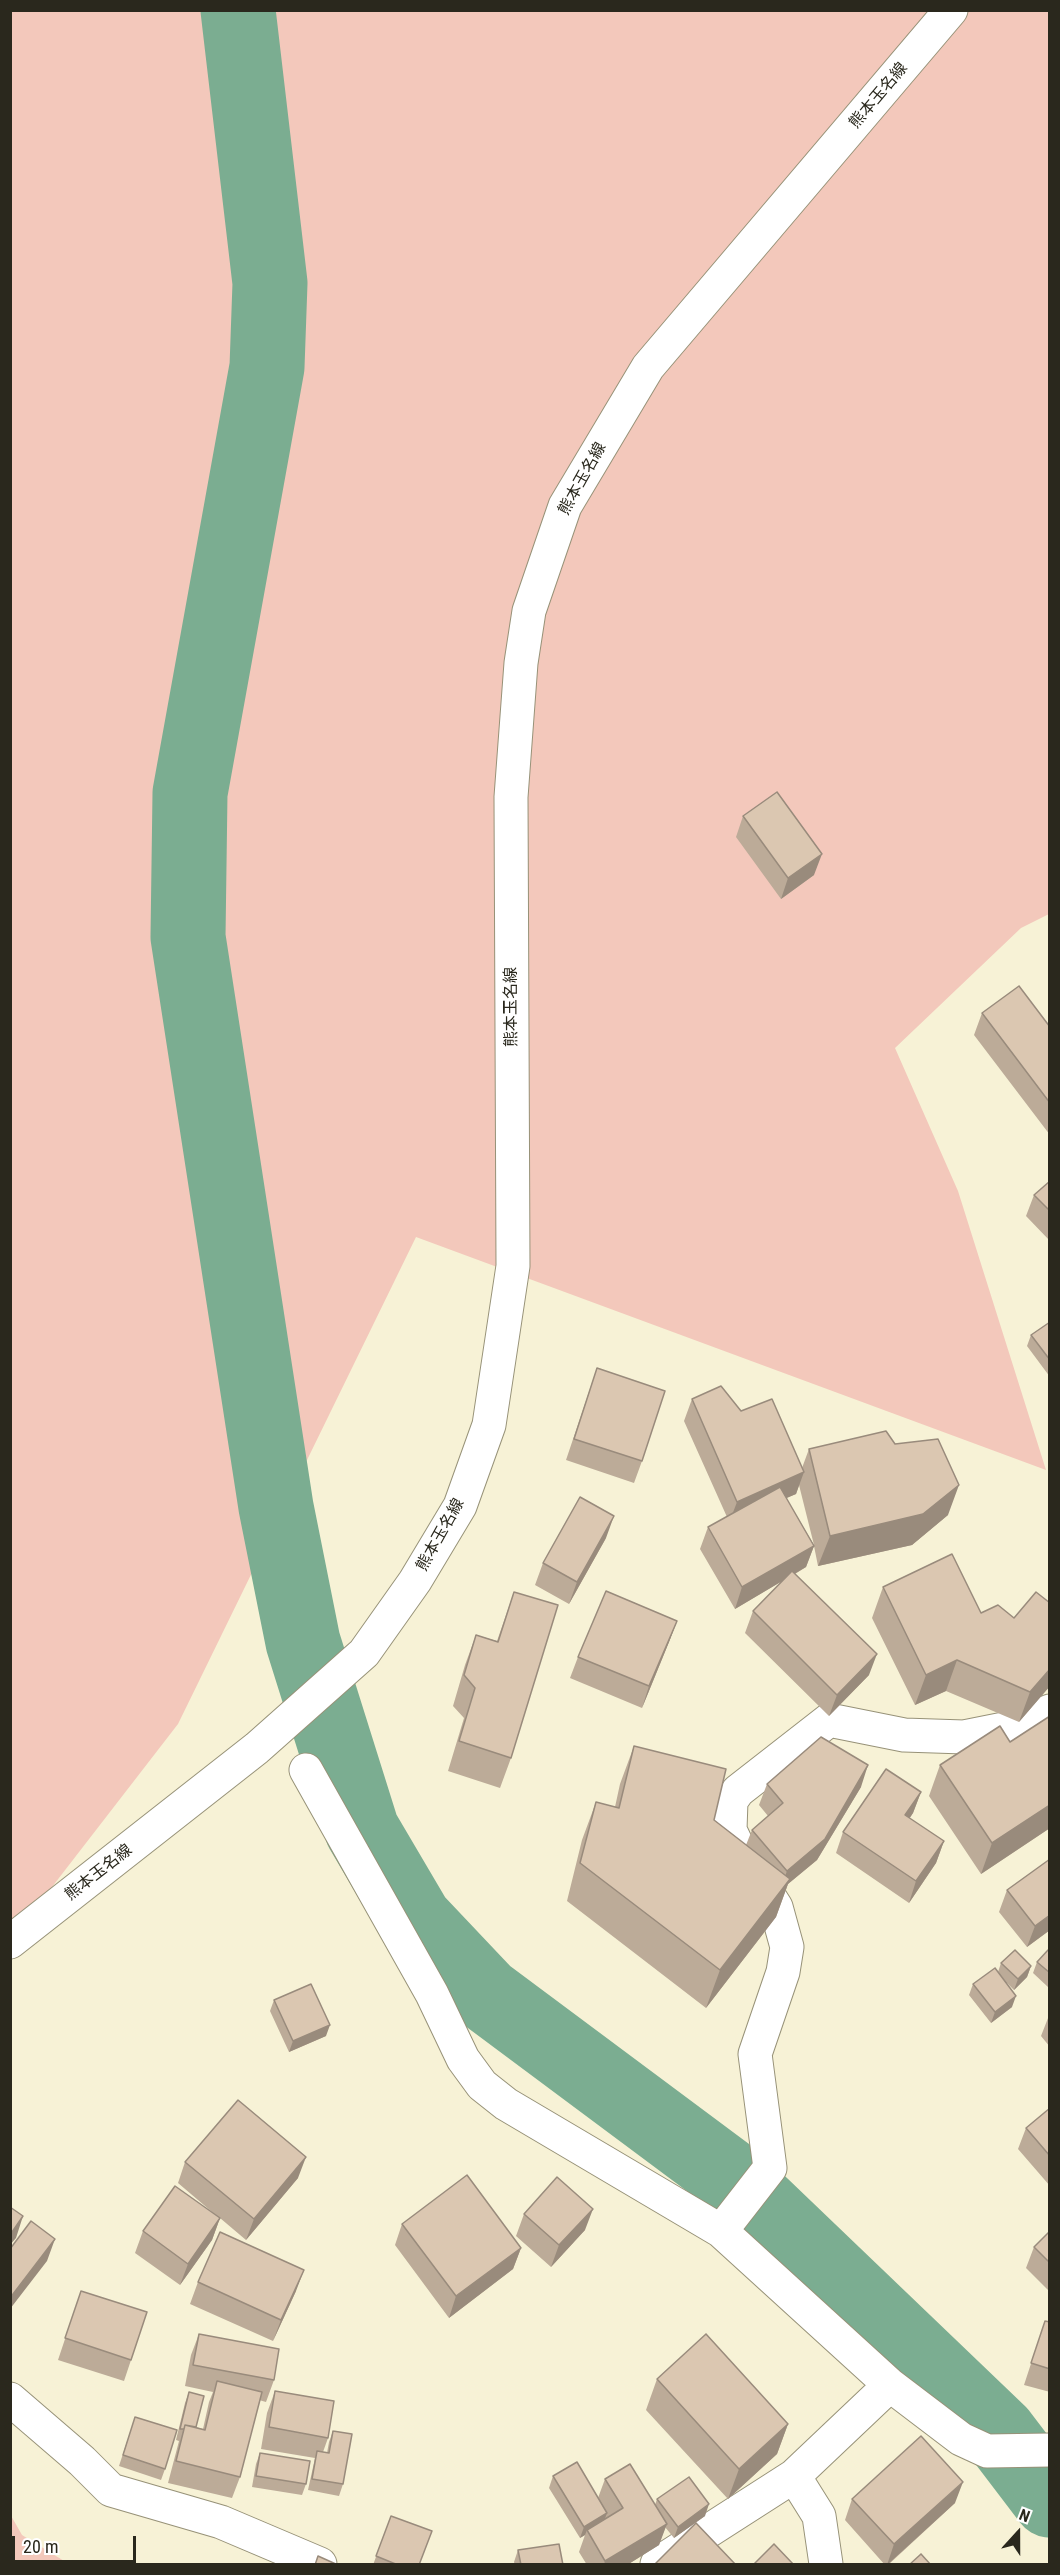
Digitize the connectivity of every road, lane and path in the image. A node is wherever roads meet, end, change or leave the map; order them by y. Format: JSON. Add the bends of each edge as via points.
{"nodes":[{"id":1,"x":951,"y":10,"type":"edge"},
{"id":2,"x":1050,"y":1711,"type":"edge"},
{"id":3,"x":306,"y":1770,"type":"dead end"},
{"id":4,"x":10,"y":1942,"type":"edge"},
{"id":5,"x":727,"y":2223,"type":"junction"},
{"id":6,"x":891,"y":2385,"type":"junction"},
{"id":7,"x":10,"y":2398,"type":"edge"},
{"id":8,"x":1046,"y":2450,"type":"edge"},
{"id":9,"x":794,"y":2476,"type":"junction"},
{"id":10,"x":320,"y":2565,"type":"edge"},
{"id":11,"x":657,"y":2565,"type":"edge"},
{"id":12,"x":826,"y":2565,"type":"edge"}],
"edges":[{"from":1,"to":4,"type":"street","name":"熊本玉名線","via":[[648,367],[565,506],[529,611],[510,797],[513,1266],[489,1425],[460,1506],[415,1581],[364,1653],[257,1748]]},
{"from":2,"to":5,"type":"street","via":[[1009,1728],[964,1737],[904,1735],[829,1720],[738,1791],[731,1801],[730,1830],[776,1907],[787,1947],[783,1972],[755,2054],[771,2160],[768,2174]]},
{"from":3,"to":5,"type":"street","via":[[432,1994],[464,2059],[482,2085],[506,2104]]},
{"from":5,"to":6,"type":"street"},
{"from":6,"to":8,"type":"street","via":[[961,2439],[987,2451]]},
{"from":6,"to":9,"type":"street"},
{"from":7,"to":10,"type":"street","via":[[111,2490],[221,2522]]},
{"from":9,"to":11,"type":"street"},
{"from":9,"to":12,"type":"street","via":[[819,2516]]}]}
